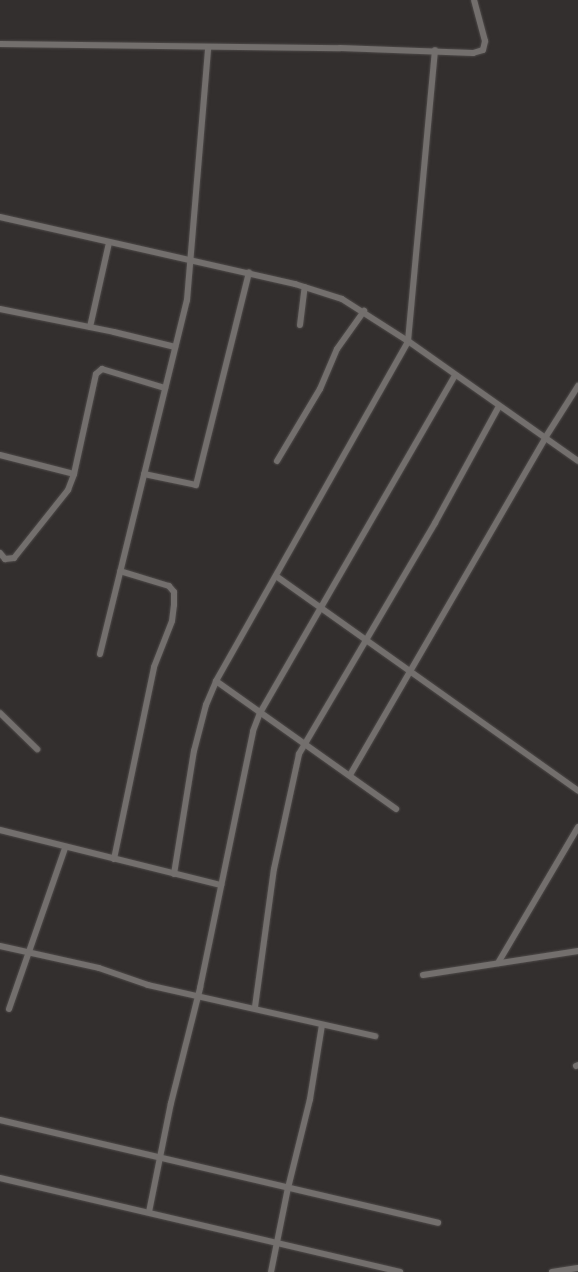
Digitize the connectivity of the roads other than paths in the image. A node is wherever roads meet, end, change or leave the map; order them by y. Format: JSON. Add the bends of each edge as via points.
{"nodes":[{"id":1,"x":474,"y":0,"type":"edge"},
{"id":2,"x":0,"y":44,"type":"edge"},
{"id":3,"x":208,"y":48,"type":"junction"},
{"id":4,"x":435,"y":50,"type":"junction"},
{"id":5,"x":0,"y":217,"type":"edge"},
{"id":6,"x":109,"y":243,"type":"junction"},
{"id":7,"x":191,"y":260,"type":"junction"},
{"id":8,"x":249,"y":273,"type":"junction"},
{"id":9,"x":305,"y":287,"type":"junction"},
{"id":10,"x":0,"y":309,"type":"edge"},
{"id":11,"x":364,"y":311,"type":"junction"},
{"id":12,"x":300,"y":325,"type":"dead end"},
{"id":13,"x":90,"y":327,"type":"junction"},
{"id":14,"x":408,"y":341,"type":"junction"},
{"id":15,"x":175,"y":347,"type":"junction"},
{"id":16,"x":455,"y":375,"type":"junction"},
{"id":17,"x":578,"y":386,"type":"edge"},
{"id":18,"x":165,"y":388,"type":"junction"},
{"id":19,"x":499,"y":406,"type":"junction"},
{"id":20,"x":545,"y":438,"type":"junction"},
{"id":21,"x":0,"y":455,"type":"edge"},
{"id":22,"x":276,"y":461,"type":"dead end"},
{"id":23,"x":578,"y":462,"type":"edge"},
{"id":24,"x":74,"y":474,"type":"junction"},
{"id":25,"x":144,"y":474,"type":"junction"},
{"id":26,"x":0,"y":553,"type":"edge"},
{"id":27,"x":120,"y":571,"type":"junction"},
{"id":28,"x":276,"y":576,"type":"junction"},
{"id":29,"x":320,"y":607,"type":"junction"},
{"id":30,"x":366,"y":640,"type":"junction"},
{"id":31,"x":100,"y":654,"type":"dead end"},
{"id":32,"x":410,"y":671,"type":"junction"},
{"id":33,"x":216,"y":681,"type":"junction"},
{"id":34,"x":260,"y":712,"type":"junction"},
{"id":35,"x":0,"y":713,"type":"edge"},
{"id":36,"x":304,"y":743,"type":"junction"},
{"id":37,"x":36,"y":749,"type":"dead end"},
{"id":38,"x":350,"y":775,"type":"junction"},
{"id":39,"x":578,"y":791,"type":"edge"},
{"id":40,"x":396,"y":809,"type":"dead end"},
{"id":41,"x":578,"y":827,"type":"edge"},
{"id":42,"x":0,"y":830,"type":"edge"},
{"id":43,"x":65,"y":848,"type":"junction"},
{"id":44,"x":114,"y":859,"type":"junction"},
{"id":45,"x":174,"y":874,"type":"junction"},
{"id":46,"x":221,"y":885,"type":"junction"},
{"id":47,"x":0,"y":946,"type":"edge"},
{"id":48,"x":578,"y":951,"type":"edge"},
{"id":49,"x":28,"y":954,"type":"junction"},
{"id":50,"x":498,"y":963,"type":"junction"},
{"id":51,"x":423,"y":975,"type":"dead end"},
{"id":52,"x":199,"y":995,"type":"junction"},
{"id":53,"x":255,"y":1007,"type":"junction"},
{"id":54,"x":9,"y":1009,"type":"dead end"},
{"id":55,"x":322,"y":1025,"type":"junction"},
{"id":56,"x":375,"y":1036,"type":"dead end"},
{"id":57,"x":0,"y":1120,"type":"edge"},
{"id":58,"x":159,"y":1158,"type":"junction"},
{"id":59,"x":0,"y":1178,"type":"edge"},
{"id":60,"x":288,"y":1188,"type":"junction"},
{"id":61,"x":149,"y":1212,"type":"junction"},
{"id":62,"x":438,"y":1223,"type":"dead end"},
{"id":63,"x":278,"y":1242,"type":"junction"},
{"id":64,"x":578,"y":1268,"type":"edge"},
{"id":65,"x":271,"y":1272,"type":"edge"},
{"id":66,"x":400,"y":1272,"type":"edge"},
{"id":67,"x":552,"y":1272,"type":"edge"}],
"edges":[{"from":1,"to":4,"type":"street","via":[[485,42],[483,50],[473,53]]},
{"from":2,"to":3,"type":"street"},
{"from":3,"to":4,"type":"street"},
{"from":3,"to":7,"type":"street"},
{"from":4,"to":14,"type":"street"},
{"from":5,"to":6,"type":"street"},
{"from":6,"to":7,"type":"street"},
{"from":6,"to":13,"type":"street"},
{"from":7,"to":8,"type":"street"},
{"from":7,"to":15,"type":"street","via":[[187,300]]},
{"from":8,"to":9,"type":"street"},
{"from":8,"to":25,"type":"street","via":[[196,485]]},
{"from":9,"to":11,"type":"street","via":[[342,299]]},
{"from":9,"to":12,"type":"street"},
{"from":10,"to":13,"type":"street"},
{"from":11,"to":14,"type":"street"},
{"from":11,"to":22,"type":"street","via":[[337,350],[320,389]]},
{"from":13,"to":15,"type":"street"},
{"from":14,"to":16,"type":"street"},
{"from":14,"to":28,"type":"street"},
{"from":15,"to":18,"type":"street"},
{"from":16,"to":19,"type":"street"},
{"from":16,"to":29,"type":"street"},
{"from":17,"to":20,"type":"street"},
{"from":18,"to":24,"type":"street","via":[[102,370],[96,374]]},
{"from":18,"to":25,"type":"street"},
{"from":19,"to":20,"type":"street"},
{"from":19,"to":30,"type":"street","via":[[435,523]]},
{"from":20,"to":23,"type":"street"},
{"from":20,"to":32,"type":"street"},
{"from":21,"to":24,"type":"street"},
{"from":24,"to":26,"type":"street","via":[[68,490],[14,558],[5,559]]},
{"from":25,"to":27,"type":"street"},
{"from":27,"to":31,"type":"street"},
{"from":27,"to":44,"type":"street","via":[[169,586],[174,592],[174,605],[172,621],[154,667]]},
{"from":28,"to":29,"type":"street"},
{"from":28,"to":33,"type":"street"},
{"from":29,"to":30,"type":"street"},
{"from":29,"to":34,"type":"street"},
{"from":30,"to":32,"type":"street"},
{"from":30,"to":36,"type":"street"},
{"from":32,"to":38,"type":"street"},
{"from":32,"to":39,"type":"street"},
{"from":33,"to":34,"type":"street"},
{"from":33,"to":45,"type":"street","via":[[206,705],[194,751]]},
{"from":34,"to":36,"type":"street"},
{"from":34,"to":46,"type":"street","via":[[253,731]]},
{"from":35,"to":37,"type":"street"},
{"from":36,"to":38,"type":"street"},
{"from":36,"to":53,"type":"street","via":[[296,766],[274,869]]},
{"from":38,"to":40,"type":"street"},
{"from":41,"to":50,"type":"street"},
{"from":42,"to":43,"type":"street"},
{"from":43,"to":44,"type":"street"},
{"from":43,"to":49,"type":"street"},
{"from":44,"to":45,"type":"street"},
{"from":45,"to":46,"type":"street"},
{"from":46,"to":52,"type":"street"},
{"from":47,"to":49,"type":"street"},
{"from":48,"to":50,"type":"street"},
{"from":49,"to":52,"type":"street","via":[[88,965],[148,985]]},
{"from":49,"to":54,"type":"street"},
{"from":50,"to":51,"type":"street"},
{"from":52,"to":53,"type":"street"},
{"from":52,"to":58,"type":"street"},
{"from":53,"to":55,"type":"street"},
{"from":55,"to":56,"type":"street"},
{"from":55,"to":60,"type":"street","via":[[310,1099]]},
{"from":57,"to":58,"type":"street"},
{"from":58,"to":60,"type":"street"},
{"from":58,"to":61,"type":"street"},
{"from":59,"to":61,"type":"street"},
{"from":60,"to":62,"type":"street"},
{"from":60,"to":63,"type":"street"},
{"from":61,"to":63,"type":"street"},
{"from":63,"to":65,"type":"street"},
{"from":63,"to":66,"type":"street"},
{"from":64,"to":67,"type":"street"}]}
